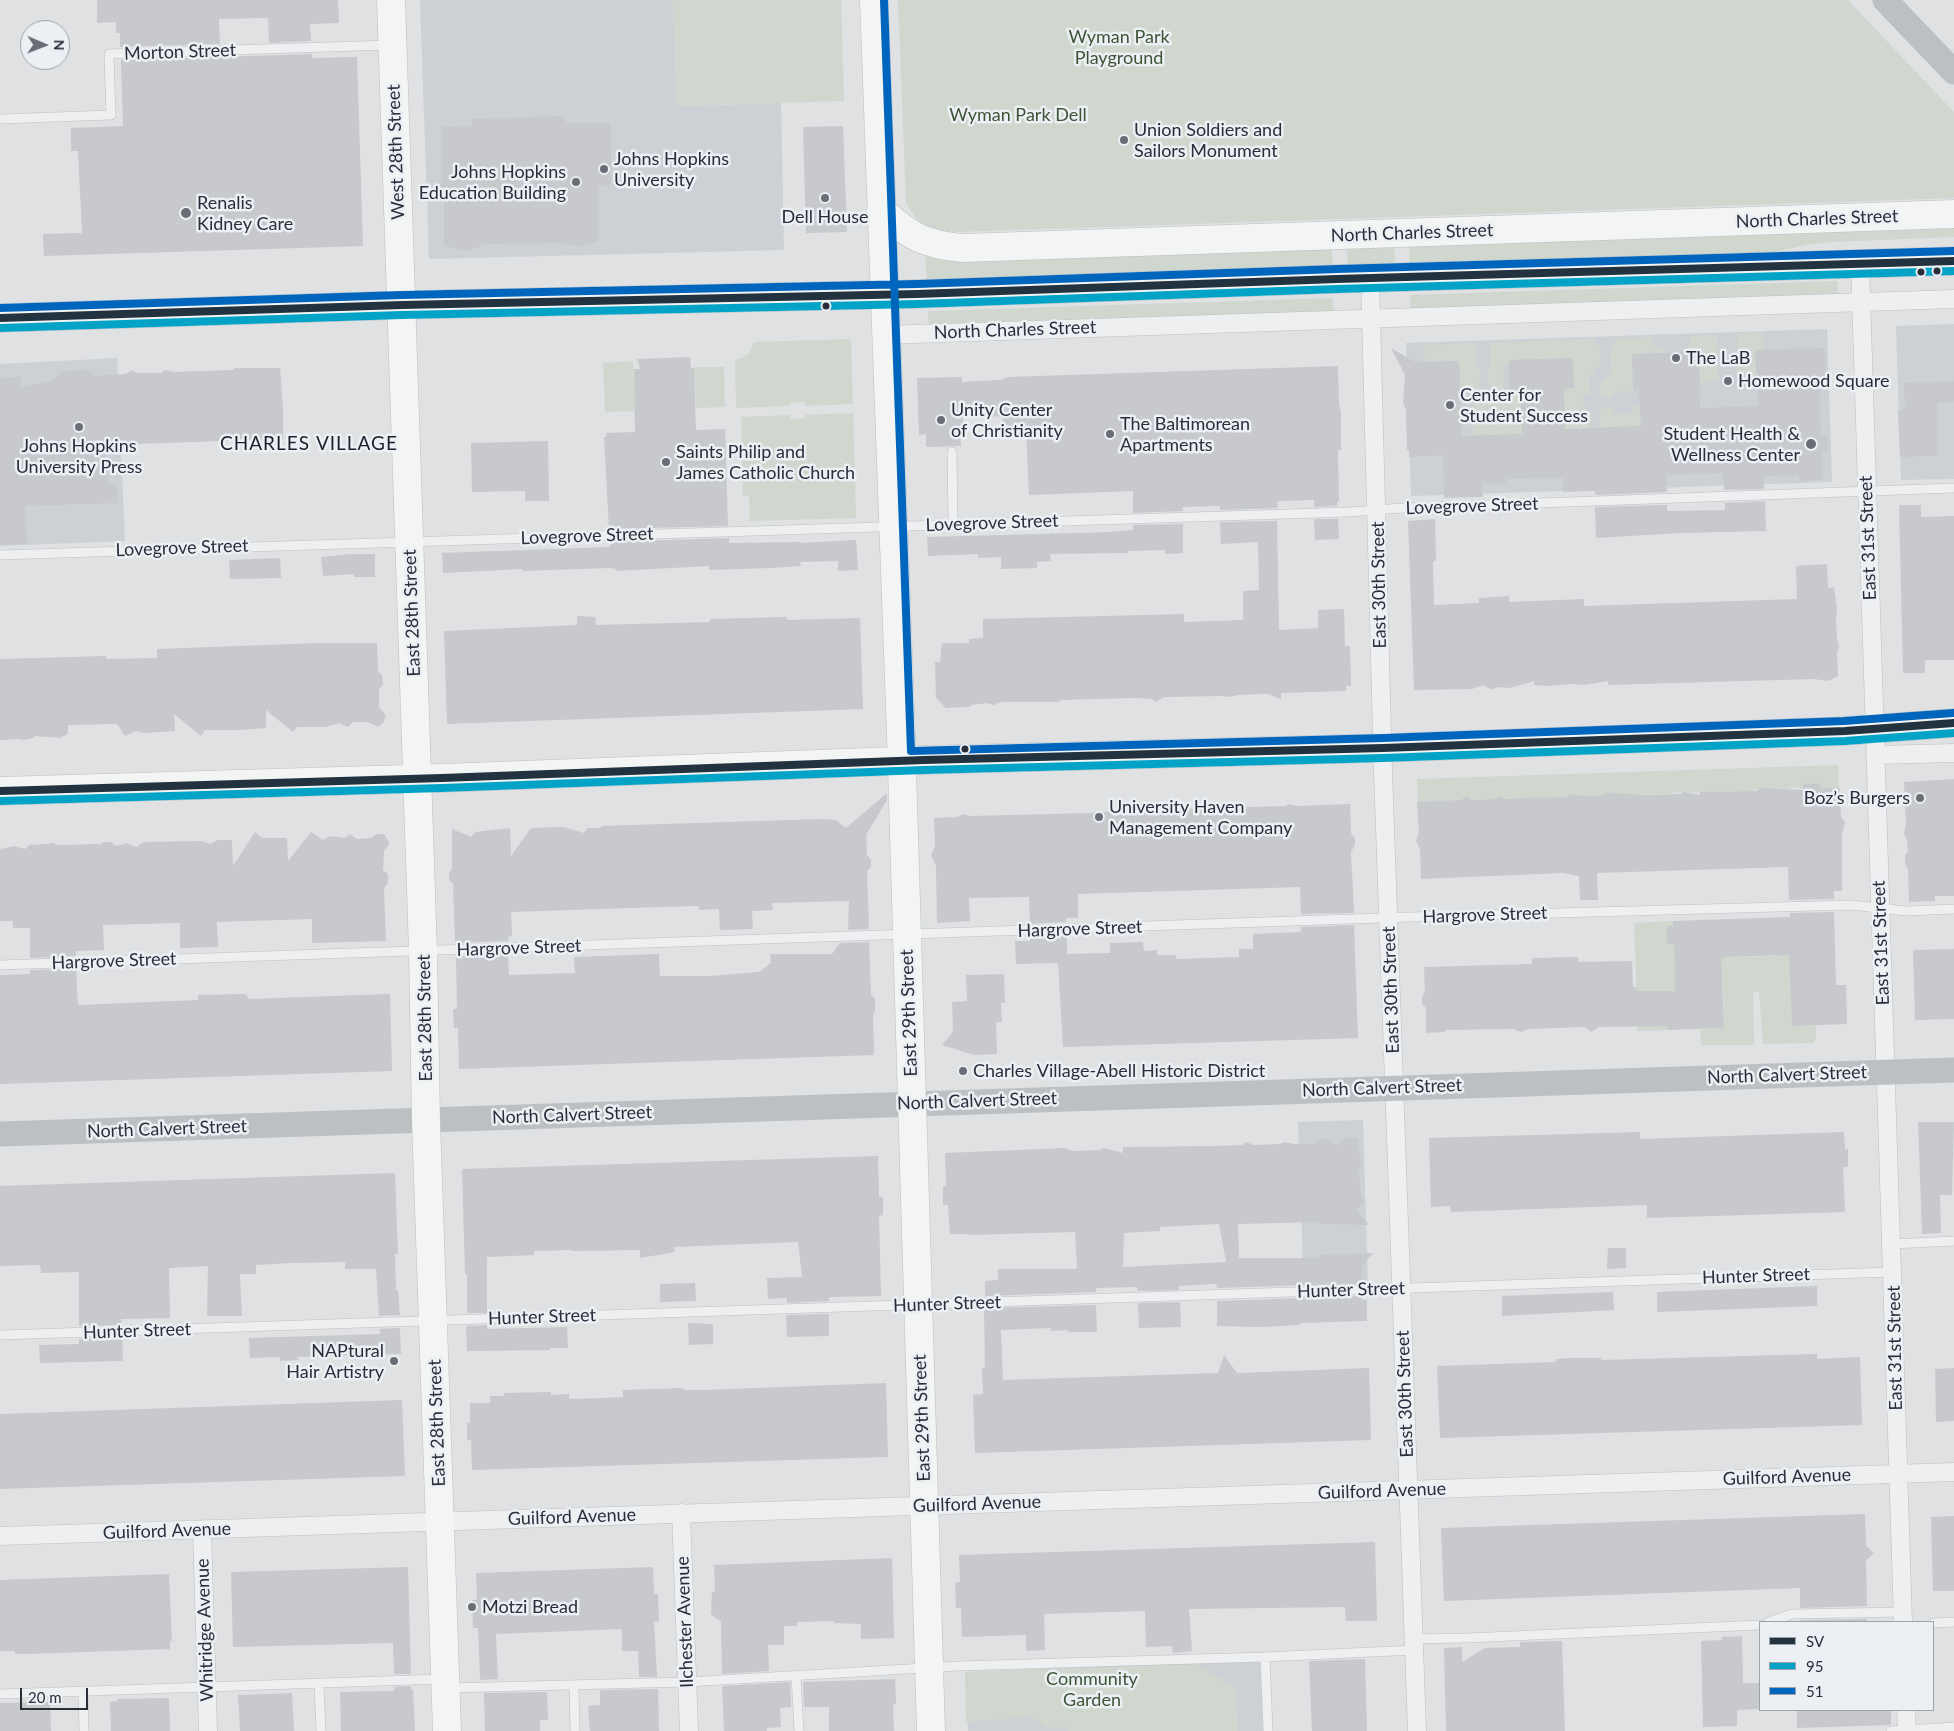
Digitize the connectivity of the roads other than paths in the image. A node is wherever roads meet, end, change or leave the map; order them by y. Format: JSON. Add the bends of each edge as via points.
{"nodes":[{"id":1,"x":391,"y":0,"type":"edge"},
{"id":2,"x":874,"y":0,"type":"edge"},
{"id":3,"x":1886,"y":0,"type":"edge"},
{"id":4,"x":393,"y":45,"type":"junction"},
{"id":5,"x":1954,"y":72,"type":"edge"},
{"id":6,"x":0,"y":119,"type":"edge"},
{"id":7,"x":881,"y":210,"type":"junction"},
{"id":8,"x":1954,"y":214,"type":"edge"},
{"id":9,"x":1954,"y":260,"type":"edge"},
{"id":10,"x":1860,"y":264,"type":"junction"},
{"id":11,"x":1370,"y":278,"type":"junction"},
{"id":12,"x":884,"y":295,"type":"junction"},
{"id":13,"x":1954,"y":299,"type":"edge"},
{"id":14,"x":1861,"y":303,"type":"junction"},
{"id":15,"x":402,"y":305,"type":"junction"},
{"id":16,"x":0,"y":318,"type":"edge"},
{"id":17,"x":1371,"y":319,"type":"junction"},
{"id":18,"x":885,"y":335,"type":"junction"},
{"id":19,"x":952,"y":452,"type":"dead end"},
{"id":20,"x":1954,"y":488,"type":"edge"},
{"id":21,"x":1867,"y":491,"type":"junction"},
{"id":22,"x":1377,"y":510,"type":"junction"},
{"id":23,"x":953,"y":524,"type":"junction"},
{"id":24,"x":892,"y":526,"type":"junction"},
{"id":25,"x":410,"y":542,"type":"junction"},
{"id":26,"x":0,"y":555,"type":"edge"},
{"id":27,"x":1954,"y":723,"type":"edge"},
{"id":28,"x":1874,"y":728,"type":"junction"},
{"id":29,"x":1383,"y":748,"type":"junction"},
{"id":30,"x":1954,"y":753,"type":"edge"},
{"id":31,"x":1875,"y":755,"type":"junction"},
{"id":32,"x":901,"y":761,"type":"junction"},
{"id":33,"x":418,"y":778,"type":"junction"},
{"id":34,"x":0,"y":791,"type":"edge"},
{"id":35,"x":1880,"y":908,"type":"junction"},
{"id":36,"x":1954,"y":909,"type":"edge"},
{"id":37,"x":1388,"y":918,"type":"junction"},
{"id":38,"x":907,"y":934,"type":"junction"},
{"id":39,"x":423,"y":951,"type":"junction"},
{"id":40,"x":0,"y":965,"type":"edge"},
{"id":41,"x":1954,"y":1070,"type":"edge"},
{"id":42,"x":1885,"y":1073,"type":"junction"},
{"id":43,"x":1394,"y":1088,"type":"junction"},
{"id":44,"x":912,"y":1103,"type":"junction"},
{"id":45,"x":426,"y":1121,"type":"junction"},
{"id":46,"x":0,"y":1134,"type":"edge"},
{"id":47,"x":1954,"y":1241,"type":"edge"},
{"id":48,"x":1892,"y":1244,"type":"junction"},
{"id":49,"x":1893,"y":1272,"type":"junction"},
{"id":50,"x":1401,"y":1288,"type":"junction"},
{"id":51,"x":918,"y":1305,"type":"junction"},
{"id":52,"x":434,"y":1321,"type":"junction"},
{"id":53,"x":0,"y":1335,"type":"edge"},
{"id":54,"x":1954,"y":1472,"type":"edge"},
{"id":55,"x":1898,"y":1473,"type":"junction"},
{"id":56,"x":1408,"y":1490,"type":"junction"},
{"id":57,"x":925,"y":1505,"type":"junction"},
{"id":58,"x":681,"y":1513,"type":"junction"},
{"id":59,"x":440,"y":1521,"type":"junction"},
{"id":60,"x":202,"y":1530,"type":"junction"},
{"id":61,"x":0,"y":1536,"type":"edge"},
{"id":62,"x":1903,"y":1617,"type":"edge"},
{"id":63,"x":1772,"y":1621,"type":"edge"},
{"id":64,"x":1954,"y":1622,"type":"edge"},
{"id":65,"x":1934,"y":1623,"type":"edge"},
{"id":66,"x":1759,"y":1625,"type":"edge"},
{"id":67,"x":1414,"y":1644,"type":"junction"},
{"id":68,"x":1265,"y":1657,"type":"junction"},
{"id":69,"x":929,"y":1668,"type":"junction"},
{"id":70,"x":796,"y":1676,"type":"junction"},
{"id":71,"x":687,"y":1682,"type":"junction"},
{"id":72,"x":319,"y":1683,"type":"junction"},
{"id":73,"x":446,"y":1684,"type":"junction"},
{"id":74,"x":574,"y":1685,"type":"junction"},
{"id":75,"x":207,"y":1688,"type":"junction"},
{"id":76,"x":83,"y":1692,"type":"junction"},
{"id":77,"x":0,"y":1694,"type":"edge"},
{"id":78,"x":1906,"y":1711,"type":"edge"},
{"id":79,"x":1954,"y":1726,"type":"edge"},
{"id":80,"x":84,"y":1731,"type":"edge"},
{"id":81,"x":208,"y":1731,"type":"edge"},
{"id":82,"x":321,"y":1731,"type":"edge"},
{"id":83,"x":447,"y":1731,"type":"edge"},
{"id":84,"x":575,"y":1731,"type":"edge"},
{"id":85,"x":689,"y":1731,"type":"edge"},
{"id":86,"x":799,"y":1731,"type":"edge"},
{"id":87,"x":931,"y":1731,"type":"edge"},
{"id":88,"x":1268,"y":1731,"type":"edge"},
{"id":89,"x":1417,"y":1731,"type":"edge"},
{"id":90,"x":1902,"y":1731,"type":"edge"}],
"edges":[{"from":1,"to":4,"type":"main road","name":"West 28th Street"},
{"from":2,"to":7,"type":"main road","name":"East 29th Street"},
{"from":3,"to":5,"type":"main road"},
{"from":4,"to":6,"type":"lane","name":"Morton Street","via":[[108,54],[110,115]]},
{"from":4,"to":15,"type":"main road","name":"West 28th Street"},
{"from":7,"to":8,"type":"main road","name":"North Charles Street","via":[[915,237],[931,244],[964,248]]},
{"from":7,"to":12,"type":"main road","name":"East 29th Street"},
{"from":9,"to":10,"type":"main road"},
{"from":10,"to":11,"type":"main road"},
{"from":10,"to":14,"type":"street","name":"East 31st Street"},
{"from":11,"to":12,"type":"main road"},
{"from":11,"to":17,"type":"street","name":"East 30th Street"},
{"from":12,"to":15,"type":"main road"},
{"from":12,"to":18,"type":"main road","name":"East 29th Street"},
{"from":13,"to":14,"type":"street","name":"North Charles Street"},
{"from":14,"to":17,"type":"street","name":"North Charles Street"},
{"from":14,"to":21,"type":"street","name":"East 31st Street"},
{"from":15,"to":16,"type":"main road"},
{"from":15,"to":25,"type":"main road","name":"East 28th Street"},
{"from":17,"to":18,"type":"street","name":"North Charles Street"},
{"from":17,"to":22,"type":"street","name":"East 30th Street"},
{"from":18,"to":24,"type":"main road","name":"East 29th Street"},
{"from":19,"to":23,"type":"lane"},
{"from":20,"to":21,"type":"lane","name":"Lovegrove Street"},
{"from":21,"to":22,"type":"lane","name":"Lovegrove Street"},
{"from":21,"to":28,"type":"street","name":"East 31st Street"},
{"from":22,"to":23,"type":"lane","name":"Lovegrove Street"},
{"from":22,"to":29,"type":"street","name":"East 30th Street"},
{"from":23,"to":24,"type":"lane","name":"Lovegrove Street"},
{"from":24,"to":25,"type":"lane","name":"Lovegrove Street"},
{"from":24,"to":32,"type":"main road","name":"East 29th Street"},
{"from":25,"to":26,"type":"lane","name":"Lovegrove Street"},
{"from":25,"to":33,"type":"main road","name":"East 28th Street"},
{"from":27,"to":28,"type":"main road"},
{"from":28,"to":29,"type":"main road"},
{"from":28,"to":31,"type":"street","name":"East 31st Street"},
{"from":29,"to":32,"type":"main road"},
{"from":29,"to":37,"type":"street","name":"East 30th Street"},
{"from":30,"to":31,"type":"street"},
{"from":31,"to":35,"type":"street","name":"East 31st Street"},
{"from":32,"to":33,"type":"main road"},
{"from":32,"to":38,"type":"main road","name":"East 29th Street"},
{"from":33,"to":34,"type":"main road"},
{"from":33,"to":39,"type":"main road","name":"East 28th Street"},
{"from":35,"to":36,"type":"lane","name":"Hargrove Street"},
{"from":35,"to":37,"type":"lane","name":"Hargrove Street","via":[[1851,906]]},
{"from":35,"to":42,"type":"street","name":"East 31st Street"},
{"from":37,"to":38,"type":"lane","name":"Hargrove Street"},
{"from":37,"to":43,"type":"street","name":"East 30th Street"},
{"from":38,"to":39,"type":"lane","name":"Hargrove Street"},
{"from":38,"to":44,"type":"main road","name":"East 29th Street"},
{"from":39,"to":40,"type":"lane","name":"Hargrove Street"},
{"from":39,"to":45,"type":"main road","name":"East 28th Street"},
{"from":41,"to":42,"type":"main road","name":"North Calvert Street"},
{"from":42,"to":43,"type":"main road","name":"North Calvert Street"},
{"from":42,"to":48,"type":"street","name":"East 31st Street"},
{"from":43,"to":44,"type":"main road","name":"North Calvert Street"},
{"from":43,"to":50,"type":"street","name":"East 30th Street"},
{"from":44,"to":45,"type":"main road","name":"North Calvert Street"},
{"from":44,"to":51,"type":"main road","name":"East 29th Street"},
{"from":45,"to":46,"type":"main road","name":"North Calvert Street"},
{"from":45,"to":52,"type":"main road","name":"East 28th Street"},
{"from":47,"to":48,"type":"lane"},
{"from":48,"to":49,"type":"street","name":"East 31st Street"},
{"from":49,"to":50,"type":"lane","name":"Hunter Street"},
{"from":49,"to":55,"type":"street","name":"East 31st Street"},
{"from":50,"to":51,"type":"lane","name":"Hunter Street"},
{"from":50,"to":56,"type":"street","name":"East 30th Street"},
{"from":51,"to":52,"type":"lane","name":"Hunter Street"},
{"from":51,"to":57,"type":"main road","name":"East 29th Street"},
{"from":52,"to":53,"type":"lane","name":"Hunter Street"},
{"from":52,"to":59,"type":"main road","name":"East 28th Street"},
{"from":54,"to":55,"type":"street","name":"Guilford Avenue"},
{"from":55,"to":56,"type":"street","name":"Guilford Avenue"},
{"from":55,"to":62,"type":"street","name":"East 31st Street"},
{"from":56,"to":57,"type":"street","name":"Guilford Avenue"},
{"from":56,"to":67,"type":"street","name":"East 30th Street"},
{"from":57,"to":58,"type":"street","name":"Guilford Avenue"},
{"from":57,"to":69,"type":"main road","name":"East 29th Street"},
{"from":58,"to":59,"type":"street","name":"Guilford Avenue"},
{"from":58,"to":71,"type":"street","name":"Ilchester Avenue"},
{"from":59,"to":60,"type":"street","name":"Guilford Avenue"},
{"from":59,"to":73,"type":"main road","name":"East 28th Street"},
{"from":60,"to":61,"type":"street","name":"Guilford Avenue"},
{"from":60,"to":75,"type":"street","name":"Whitridge Avenue"},
{"from":62,"to":63,"type":"lane","via":[[1792,1614]]},
{"from":64,"to":65,"type":"lane"},
{"from":66,"to":67,"type":"lane","via":[[1467,1638]]},
{"from":67,"to":68,"type":"lane"},
{"from":67,"to":89,"type":"street","name":"East 30th Street"},
{"from":68,"to":69,"type":"lane"},
{"from":68,"to":88,"type":"lane"},
{"from":69,"to":70,"type":"lane"},
{"from":69,"to":87,"type":"main road","name":"East 29th Street"},
{"from":70,"to":71,"type":"lane"},
{"from":70,"to":86,"type":"lane"},
{"from":71,"to":74,"type":"lane"},
{"from":71,"to":85,"type":"street","name":"Ilchester Avenue"},
{"from":72,"to":73,"type":"lane"},
{"from":72,"to":75,"type":"lane"},
{"from":72,"to":82,"type":"lane"},
{"from":73,"to":74,"type":"lane"},
{"from":73,"to":83,"type":"main road","name":"East 28th Street"},
{"from":74,"to":84,"type":"lane"},
{"from":75,"to":76,"type":"lane"},
{"from":75,"to":81,"type":"street","name":"Whitridge Avenue"},
{"from":76,"to":77,"type":"lane"},
{"from":76,"to":80,"type":"lane"},
{"from":78,"to":90,"type":"street"},
{"from":79,"to":90,"type":"lane"}]}
